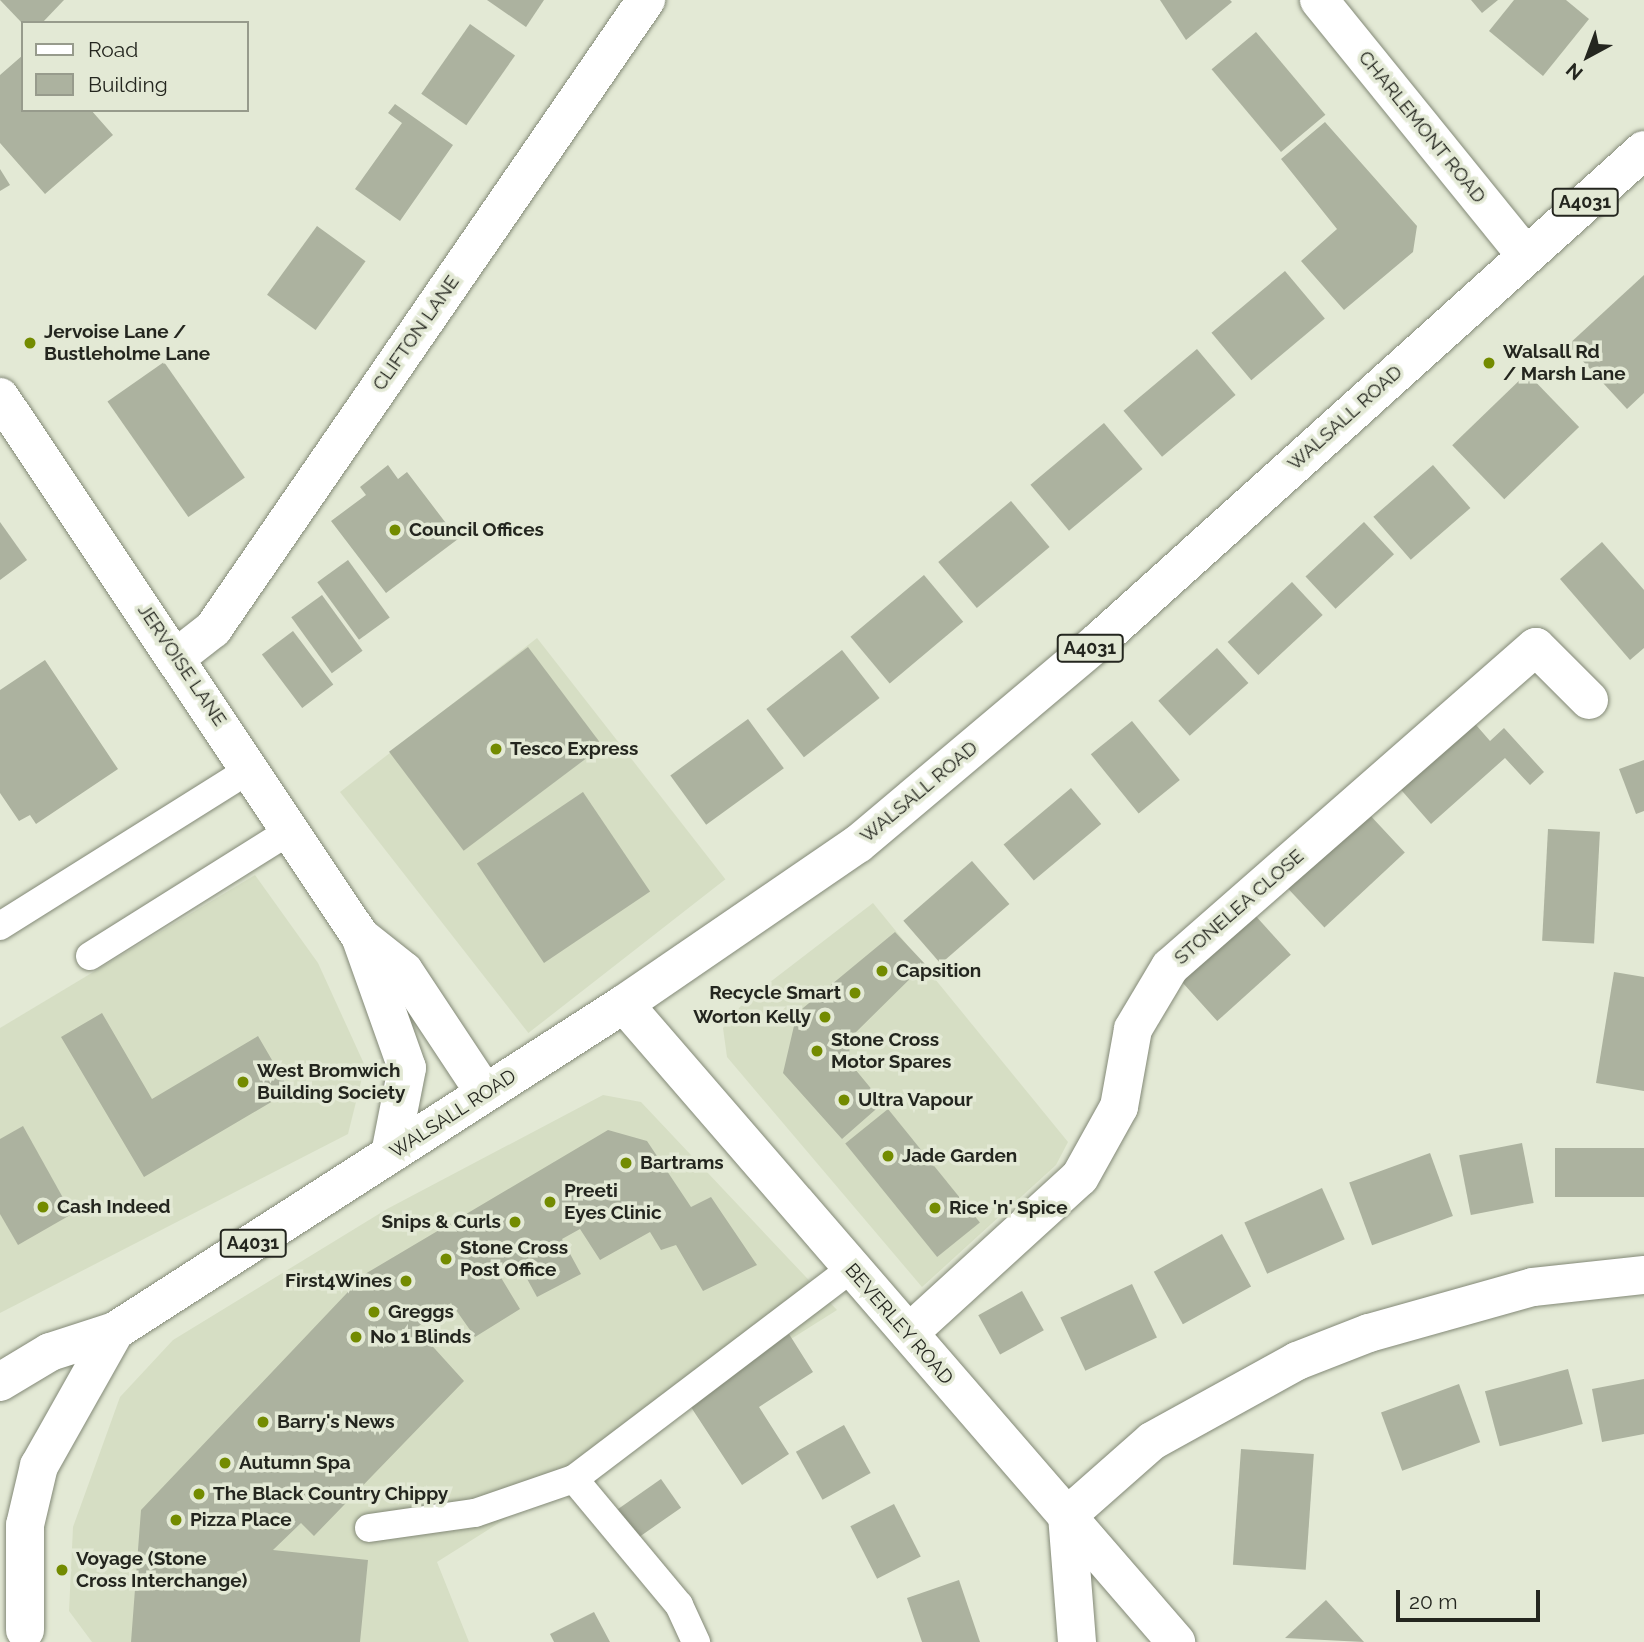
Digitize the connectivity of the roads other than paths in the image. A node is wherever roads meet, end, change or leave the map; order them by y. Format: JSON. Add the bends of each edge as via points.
{"nodes":[{"id":1,"x":646,"y":0,"type":"edge"},
{"id":2,"x":1319,"y":0,"type":"edge"},
{"id":3,"x":1644,"y":150,"type":"edge"},
{"id":4,"x":1525,"y":254,"type":"junction"},
{"id":5,"x":0,"y":397,"type":"edge"},
{"id":6,"x":177,"y":657,"type":"junction"},
{"id":7,"x":1589,"y":700,"type":"dead end"},
{"id":8,"x":250,"y":769,"type":"junction"},
{"id":9,"x":290,"y":830,"type":"junction"},
{"id":10,"x":0,"y":926,"type":"edge"},
{"id":11,"x":360,"y":936,"type":"junction"},
{"id":12,"x":90,"y":956,"type":"dead end"},
{"id":13,"x":624,"y":1004,"type":"junction"},
{"id":14,"x":484,"y":1092,"type":"junction"},
{"id":15,"x":390,"y":1154,"type":"junction"},
{"id":16,"x":851,"y":1269,"type":"junction"},
{"id":17,"x":1644,"y":1275,"type":"edge"},
{"id":18,"x":115,"y":1331,"type":"junction"},
{"id":19,"x":909,"y":1333,"type":"junction"},
{"id":20,"x":6,"y":1373,"type":"edge"},
{"id":21,"x":574,"y":1479,"type":"junction"},
{"id":22,"x":1067,"y":1517,"type":"junction"},
{"id":23,"x":369,"y":1528,"type":"dead end"},
{"id":24,"x":0,"y":1602,"type":"edge"},
{"id":25,"x":21,"y":1638,"type":"edge"},
{"id":26,"x":696,"y":1642,"type":"edge"},
{"id":27,"x":1077,"y":1642,"type":"edge"},
{"id":28,"x":1176,"y":1642,"type":"edge"}],
"edges":[{"from":1,"to":6,"type":"street","name":"CLIFTON LANE","via":[[213,629]]},
{"from":2,"to":4,"type":"street","name":"CHARLEMONT ROAD"},
{"from":3,"to":4,"type":"street","name":"WALSALL ROAD","number":"A4031"},
{"from":4,"to":13,"type":"street","name":"WALSALL ROAD","number":"A4031","via":[[1100,640],[858,844]]},
{"from":5,"to":6,"type":"street","name":"JERVOISE LANE"},
{"from":6,"to":8,"type":"street","name":"JERVOISE LANE"},
{"from":7,"to":19,"type":"street","name":"STONELEA CLOSE","via":[[1536,647],[1170,967],[1133,1029],[1119,1107],[1080,1177]]},
{"from":8,"to":9,"type":"street","name":"JERVOISE LANE"},
{"from":8,"to":10,"type":"lane"},
{"from":9,"to":11,"type":"street","name":"JERVOISE LANE"},
{"from":9,"to":12,"type":"lane"},
{"from":11,"to":14,"type":"street","name":"JERVOISE LANE","via":[[404,971]]},
{"from":11,"to":15,"type":"street","name":"JERVOISE LANE","via":[[407,1068]]},
{"from":13,"to":14,"type":"street","name":"WALSALL ROAD","number":"A4031"},
{"from":13,"to":16,"type":"street","name":"BEVERLEY ROAD"},
{"from":14,"to":15,"type":"street","name":"WALSALL ROAD","number":"A4031"},
{"from":15,"to":18,"type":"street","name":"WALSALL ROAD","number":"A4031"},
{"from":16,"to":19,"type":"street","name":"BEVERLEY ROAD"},
{"from":16,"to":21,"type":"lane"},
{"from":17,"to":22,"type":"street","via":[[1533,1287],[1457,1305],[1297,1361],[1152,1441]]},
{"from":18,"to":20,"type":"street","name":"WALSALL ROAD","number":"A4031","via":[[50,1352]]},
{"from":18,"to":25,"type":"street","name":"WALSALL ROAD","number":"A4031","via":[[39,1466],[25,1525]]},
{"from":19,"to":22,"type":"street","name":"BEVERLEY ROAD"},
{"from":21,"to":23,"type":"lane","via":[[475,1513]]},
{"from":21,"to":26,"type":"lane","via":[[679,1605]]},
{"from":22,"to":27,"type":"street"},
{"from":22,"to":28,"type":"street","name":"BEVERLEY ROAD"},
{"from":24,"to":25,"type":"street","name":"WALSALL ROAD","number":"A4031"}]}
